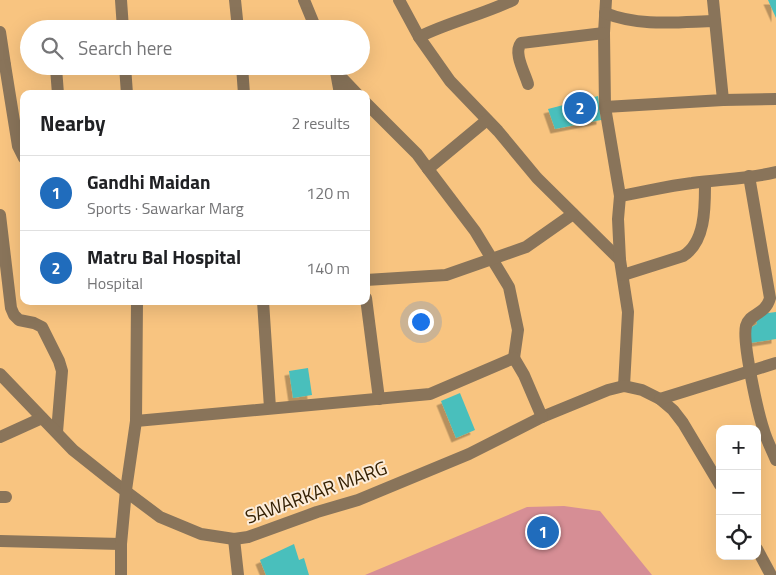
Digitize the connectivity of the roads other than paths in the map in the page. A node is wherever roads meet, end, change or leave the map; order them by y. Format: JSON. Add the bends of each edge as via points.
{"nodes":[{"id":1,"x":121,"y":0,"type":"edge"},
{"id":2,"x":235,"y":0,"type":"edge"},
{"id":3,"x":304,"y":0,"type":"edge"},
{"id":4,"x":399,"y":0,"type":"edge"},
{"id":5,"x":513,"y":0,"type":"edge"},
{"id":6,"x":713,"y":0,"type":"edge"},
{"id":7,"x":606,"y":6,"type":"edge"},
{"id":8,"x":122,"y":20,"type":"edge"},
{"id":9,"x":237,"y":20,"type":"edge"},
{"id":10,"x":312,"y":20,"type":"edge"},
{"id":11,"x":715,"y":21,"type":"junction"},
{"id":12,"x":0,"y":32,"type":"edge"},
{"id":13,"x":604,"y":33,"type":"junction"},
{"id":14,"x":418,"y":37,"type":"junction"},
{"id":15,"x":2,"y":65,"type":"edge"},
{"id":16,"x":57,"y":75,"type":"edge"},
{"id":17,"x":126,"y":75,"type":"edge"},
{"id":18,"x":243,"y":75,"type":"edge"},
{"id":19,"x":336,"y":75,"type":"edge"},
{"id":20,"x":340,"y":75,"type":"edge"},
{"id":21,"x":528,"y":84,"type":"dead end"},
{"id":22,"x":58,"y":90,"type":"edge"},
{"id":23,"x":127,"y":90,"type":"edge"},
{"id":24,"x":244,"y":90,"type":"edge"},
{"id":25,"x":339,"y":90,"type":"edge"},
{"id":26,"x":353,"y":90,"type":"edge"},
{"id":27,"x":776,"y":99,"type":"edge"},
{"id":28,"x":723,"y":100,"type":"junction"},
{"id":29,"x":370,"y":107,"type":"edge"},
{"id":30,"x":605,"y":107,"type":"junction"},
{"id":31,"x":487,"y":120,"type":"junction"},
{"id":32,"x":20,"y":150,"type":"edge"},
{"id":33,"x":428,"y":169,"type":"junction"},
{"id":34,"x":776,"y":172,"type":"edge"},
{"id":35,"x":749,"y":176,"type":"junction"},
{"id":36,"x":705,"y":182,"type":"junction"},
{"id":37,"x":620,"y":196,"type":"junction"},
{"id":38,"x":573,"y":214,"type":"junction"},
{"id":39,"x":0,"y":215,"type":"edge"},
{"id":40,"x":492,"y":259,"type":"junction"},
{"id":41,"x":620,"y":260,"type":"junction"},
{"id":42,"x":623,"y":275,"type":"junction"},
{"id":43,"x":370,"y":280,"type":"edge"},
{"id":44,"x":136,"y":305,"type":"edge"},
{"id":45,"x":263,"y":305,"type":"edge"},
{"id":46,"x":367,"y":305,"type":"edge"},
{"id":47,"x":514,"y":358,"type":"junction"},
{"id":48,"x":776,"y":363,"type":"edge"},
{"id":49,"x":750,"y":370,"type":"junction"},
{"id":50,"x":0,"y":374,"type":"edge"},
{"id":51,"x":624,"y":386,"type":"junction"},
{"id":52,"x":380,"y":399,"type":"junction"},
{"id":53,"x":660,"y":399,"type":"junction"},
{"id":54,"x":270,"y":408,"type":"junction"},
{"id":55,"x":542,"y":416,"type":"junction"},
{"id":56,"x":42,"y":418,"type":"junction"},
{"id":57,"x":136,"y":421,"type":"junction"},
{"id":58,"x":770,"y":431,"type":"edge"},
{"id":59,"x":56,"y":432,"type":"junction"},
{"id":60,"x":0,"y":437,"type":"edge"},
{"id":61,"x":776,"y":460,"type":"edge"},
{"id":62,"x":716,"y":478,"type":"edge"},
{"id":63,"x":126,"y":490,"type":"junction"},
{"id":64,"x":234,"y":539,"type":"junction"},
{"id":65,"x":0,"y":541,"type":"edge"},
{"id":66,"x":121,"y":544,"type":"junction"},
{"id":67,"x":761,"y":556,"type":"edge"},
{"id":68,"x":772,"y":574,"type":"edge"},
{"id":69,"x":121,"y":575,"type":"edge"},
{"id":70,"x":238,"y":575,"type":"edge"}],
"edges":[{"from":1,"to":8,"type":"street"},
{"from":2,"to":9,"type":"street"},
{"from":3,"to":10,"type":"street"},
{"from":4,"to":14,"type":"street"},
{"from":5,"to":14,"type":"street"},
{"from":6,"to":11,"type":"street"},
{"from":7,"to":11,"type":"street","via":[[621,20],[655,23]]},
{"from":7,"to":13,"type":"street"},
{"from":11,"to":28,"type":"street"},
{"from":12,"to":15,"type":"street"},
{"from":13,"to":21,"type":"street","via":[[521,43],[518,53]]},
{"from":13,"to":30,"type":"street"},
{"from":14,"to":31,"type":"street","via":[[450,81]]},
{"from":15,"to":32,"type":"street"},
{"from":16,"to":22,"type":"street"},
{"from":17,"to":23,"type":"street"},
{"from":18,"to":24,"type":"street"},
{"from":19,"to":25,"type":"street"},
{"from":20,"to":26,"type":"street"},
{"from":27,"to":28,"type":"street"},
{"from":28,"to":30,"type":"street"},
{"from":29,"to":33,"type":"street"},
{"from":30,"to":37,"type":"street"},
{"from":31,"to":33,"type":"street"},
{"from":31,"to":38,"type":"street"},
{"from":33,"to":40,"type":"street"},
{"from":34,"to":35,"type":"street"},
{"from":35,"to":36,"type":"street"},
{"from":35,"to":49,"type":"street","via":[[770,298],[763,311],[746,324]]},
{"from":36,"to":37,"type":"street"},
{"from":36,"to":42,"type":"street","via":[[703,223],[691,251]]},
{"from":37,"to":41,"type":"street"},
{"from":38,"to":40,"type":"street","via":[[526,248]]},
{"from":38,"to":41,"type":"street"},
{"from":39,"to":59,"type":"street","via":[[11,308],[19,320],[42,327],[62,371]]},
{"from":40,"to":43,"type":"street","via":[[446,274]]},
{"from":40,"to":47,"type":"street","via":[[509,287],[518,330]]},
{"from":41,"to":42,"type":"street"},
{"from":42,"to":51,"type":"street","via":[[628,312]]},
{"from":44,"to":57,"type":"street"},
{"from":45,"to":54,"type":"street"},
{"from":46,"to":52,"type":"street"},
{"from":47,"to":52,"type":"street","via":[[430,394]]},
{"from":47,"to":55,"type":"street"},
{"from":48,"to":49,"type":"street"},
{"from":49,"to":53,"type":"street"},
{"from":49,"to":58,"type":"street"},
{"from":50,"to":56,"type":"street","name":"SAWARKAR MARG"},
{"from":51,"to":53,"type":"street"},
{"from":51,"to":55,"type":"street","name":"SAWARKAR MARG"},
{"from":52,"to":54,"type":"street"},
{"from":53,"to":62,"type":"street","via":[[683,423]]},
{"from":54,"to":57,"type":"street"},
{"from":55,"to":64,"type":"street","name":"SAWARKAR MARG","via":[[469,454],[358,500]]},
{"from":56,"to":59,"type":"street","name":"SAWARKAR MARG"},
{"from":56,"to":60,"type":"street"},
{"from":57,"to":63,"type":"street"},
{"from":58,"to":61,"type":"street"},
{"from":59,"to":63,"type":"street","name":"SAWARKAR MARG","via":[[73,450]]},
{"from":63,"to":64,"type":"street","name":"SAWARKAR MARG","via":[[160,517],[200,534]]},
{"from":63,"to":66,"type":"street"},
{"from":64,"to":70,"type":"street"},
{"from":65,"to":66,"type":"street"},
{"from":66,"to":69,"type":"street"},
{"from":67,"to":68,"type":"street"}]}
